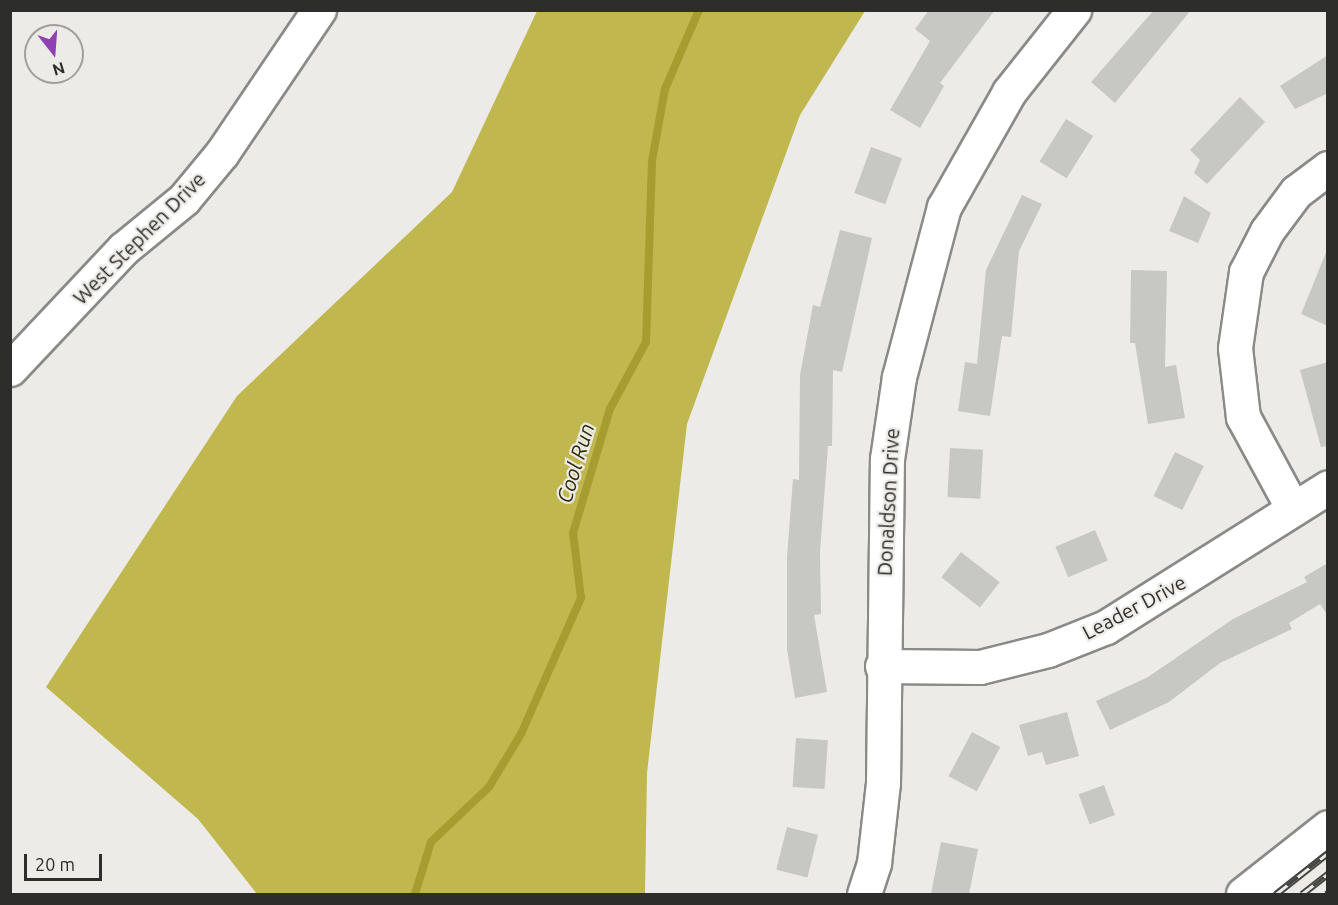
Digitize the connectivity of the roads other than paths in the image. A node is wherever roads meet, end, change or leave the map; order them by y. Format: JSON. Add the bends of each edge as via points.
{"nodes":[{"id":1,"x":319,"y":10,"type":"edge"},
{"id":2,"x":1074,"y":10,"type":"edge"},
{"id":3,"x":1328,"y":168,"type":"edge"},
{"id":4,"x":10,"y":369,"type":"edge"},
{"id":5,"x":1328,"y":487,"type":"edge"},
{"id":6,"x":1293,"y":509,"type":"junction"},
{"id":7,"x":882,"y":666,"type":"junction"},
{"id":8,"x":1328,"y":826,"type":"edge"},
{"id":9,"x":864,"y":894,"type":"edge"},
{"id":10,"x":1243,"y":894,"type":"edge"}],
"edges":[{"from":1,"to":4,"type":"street","name":"West Stephen Drive","via":[[222,153],[191,190],[123,249]]},
{"from":2,"to":7,"type":"street","name":"Donaldson Drive","via":[[1010,92],[944,207],[899,377],[887,459]]},
{"from":3,"to":6,"type":"street","via":[[1296,192],[1251,261],[1235,348],[1243,417]]},
{"from":5,"to":6,"type":"street","name":"Leader Drive"},
{"from":6,"to":7,"type":"street","name":"Leader Drive","via":[[1106,627],[1048,650],[980,667]]},
{"from":7,"to":9,"type":"street","name":"Donaldson Drive","via":[[883,783],[874,863]]},
{"from":8,"to":10,"type":"street"}]}
